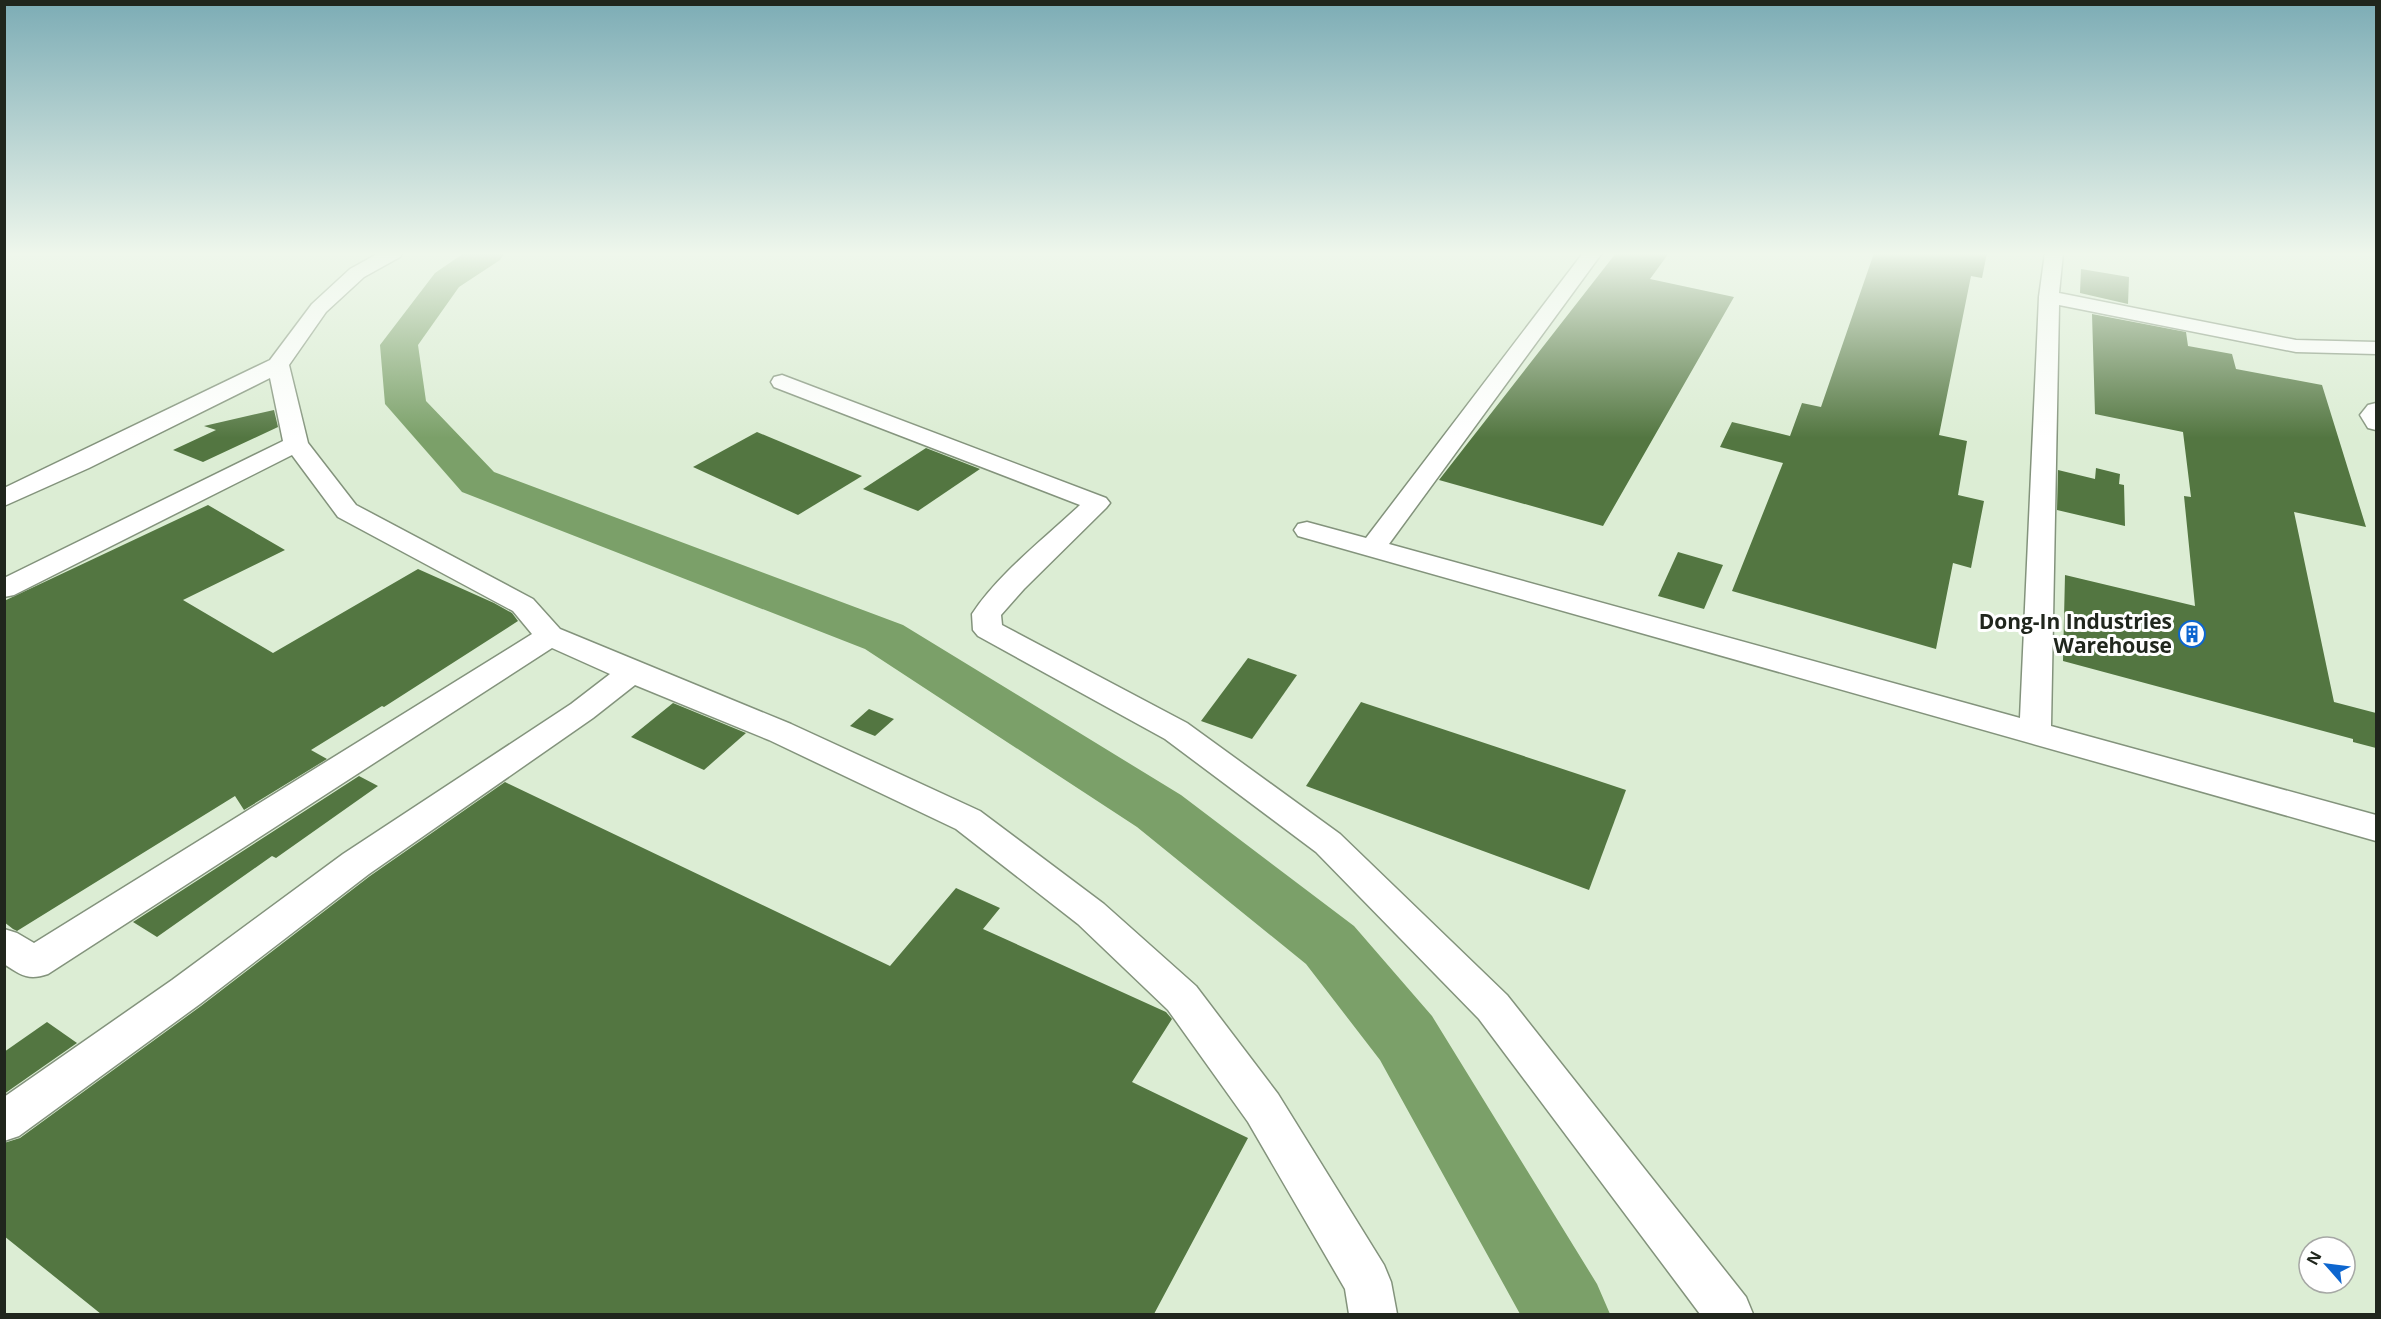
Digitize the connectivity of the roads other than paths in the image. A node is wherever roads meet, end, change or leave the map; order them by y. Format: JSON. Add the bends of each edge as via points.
{"nodes":[{"id":1,"x":314,"y":315,"type":"edge"},
{"id":2,"x":1547,"y":315,"type":"edge"},
{"id":3,"x":2048,"y":315,"type":"edge"},
{"id":4,"x":2137,"y":315,"type":"edge"},
{"id":5,"x":2376,"y":348,"type":"edge"},
{"id":6,"x":278,"y":364,"type":"junction"},
{"id":7,"x":782,"y":382,"type":"dead end"},
{"id":8,"x":2376,"y":410,"type":"edge"},
{"id":9,"x":2376,"y":423,"type":"edge"},
{"id":10,"x":296,"y":444,"type":"junction"},
{"id":11,"x":4,"y":498,"type":"edge"},
{"id":12,"x":1307,"y":530,"type":"dead end"},
{"id":13,"x":1372,"y":548,"type":"junction"},
{"id":14,"x":4,"y":589,"type":"edge"},
{"id":15,"x":550,"y":636,"type":"junction"},
{"id":16,"x":632,"y":672,"type":"junction"},
{"id":17,"x":2035,"y":733,"type":"junction"},
{"id":18,"x":2376,"y":828,"type":"edge"},
{"id":19,"x":4,"y":945,"type":"edge"},
{"id":20,"x":4,"y":1122,"type":"edge"},
{"id":21,"x":1373,"y":1314,"type":"edge"},
{"id":22,"x":1729,"y":1314,"type":"edge"}],
"edges":[{"from":1,"to":6,"type":"street"},
{"from":2,"to":13,"type":"street"},
{"from":3,"to":17,"type":"street"},
{"from":4,"to":5,"type":"street","via":[[2296,346]]},
{"from":6,"to":10,"type":"street"},
{"from":6,"to":11,"type":"street"},
{"from":7,"to":22,"type":"street","via":[[1097,503],[986,614],[988,630],[1176,731],[1328,843],[1493,1006]]},
{"from":8,"to":9,"type":"street","via":[[2372,415]]},
{"from":10,"to":14,"type":"street"},
{"from":10,"to":15,"type":"street","via":[[346,511],[523,605]]},
{"from":12,"to":13,"type":"street"},
{"from":13,"to":17,"type":"street"},
{"from":15,"to":16,"type":"street"},
{"from":15,"to":19,"type":"street","via":[[34,963]]},
{"from":16,"to":20,"type":"street","via":[[582,711],[356,864]]},
{"from":16,"to":21,"type":"street","via":[[780,732],[968,820],[1091,914],[1182,998],[1263,1108],[1367,1282]]},
{"from":17,"to":18,"type":"street"}]}
